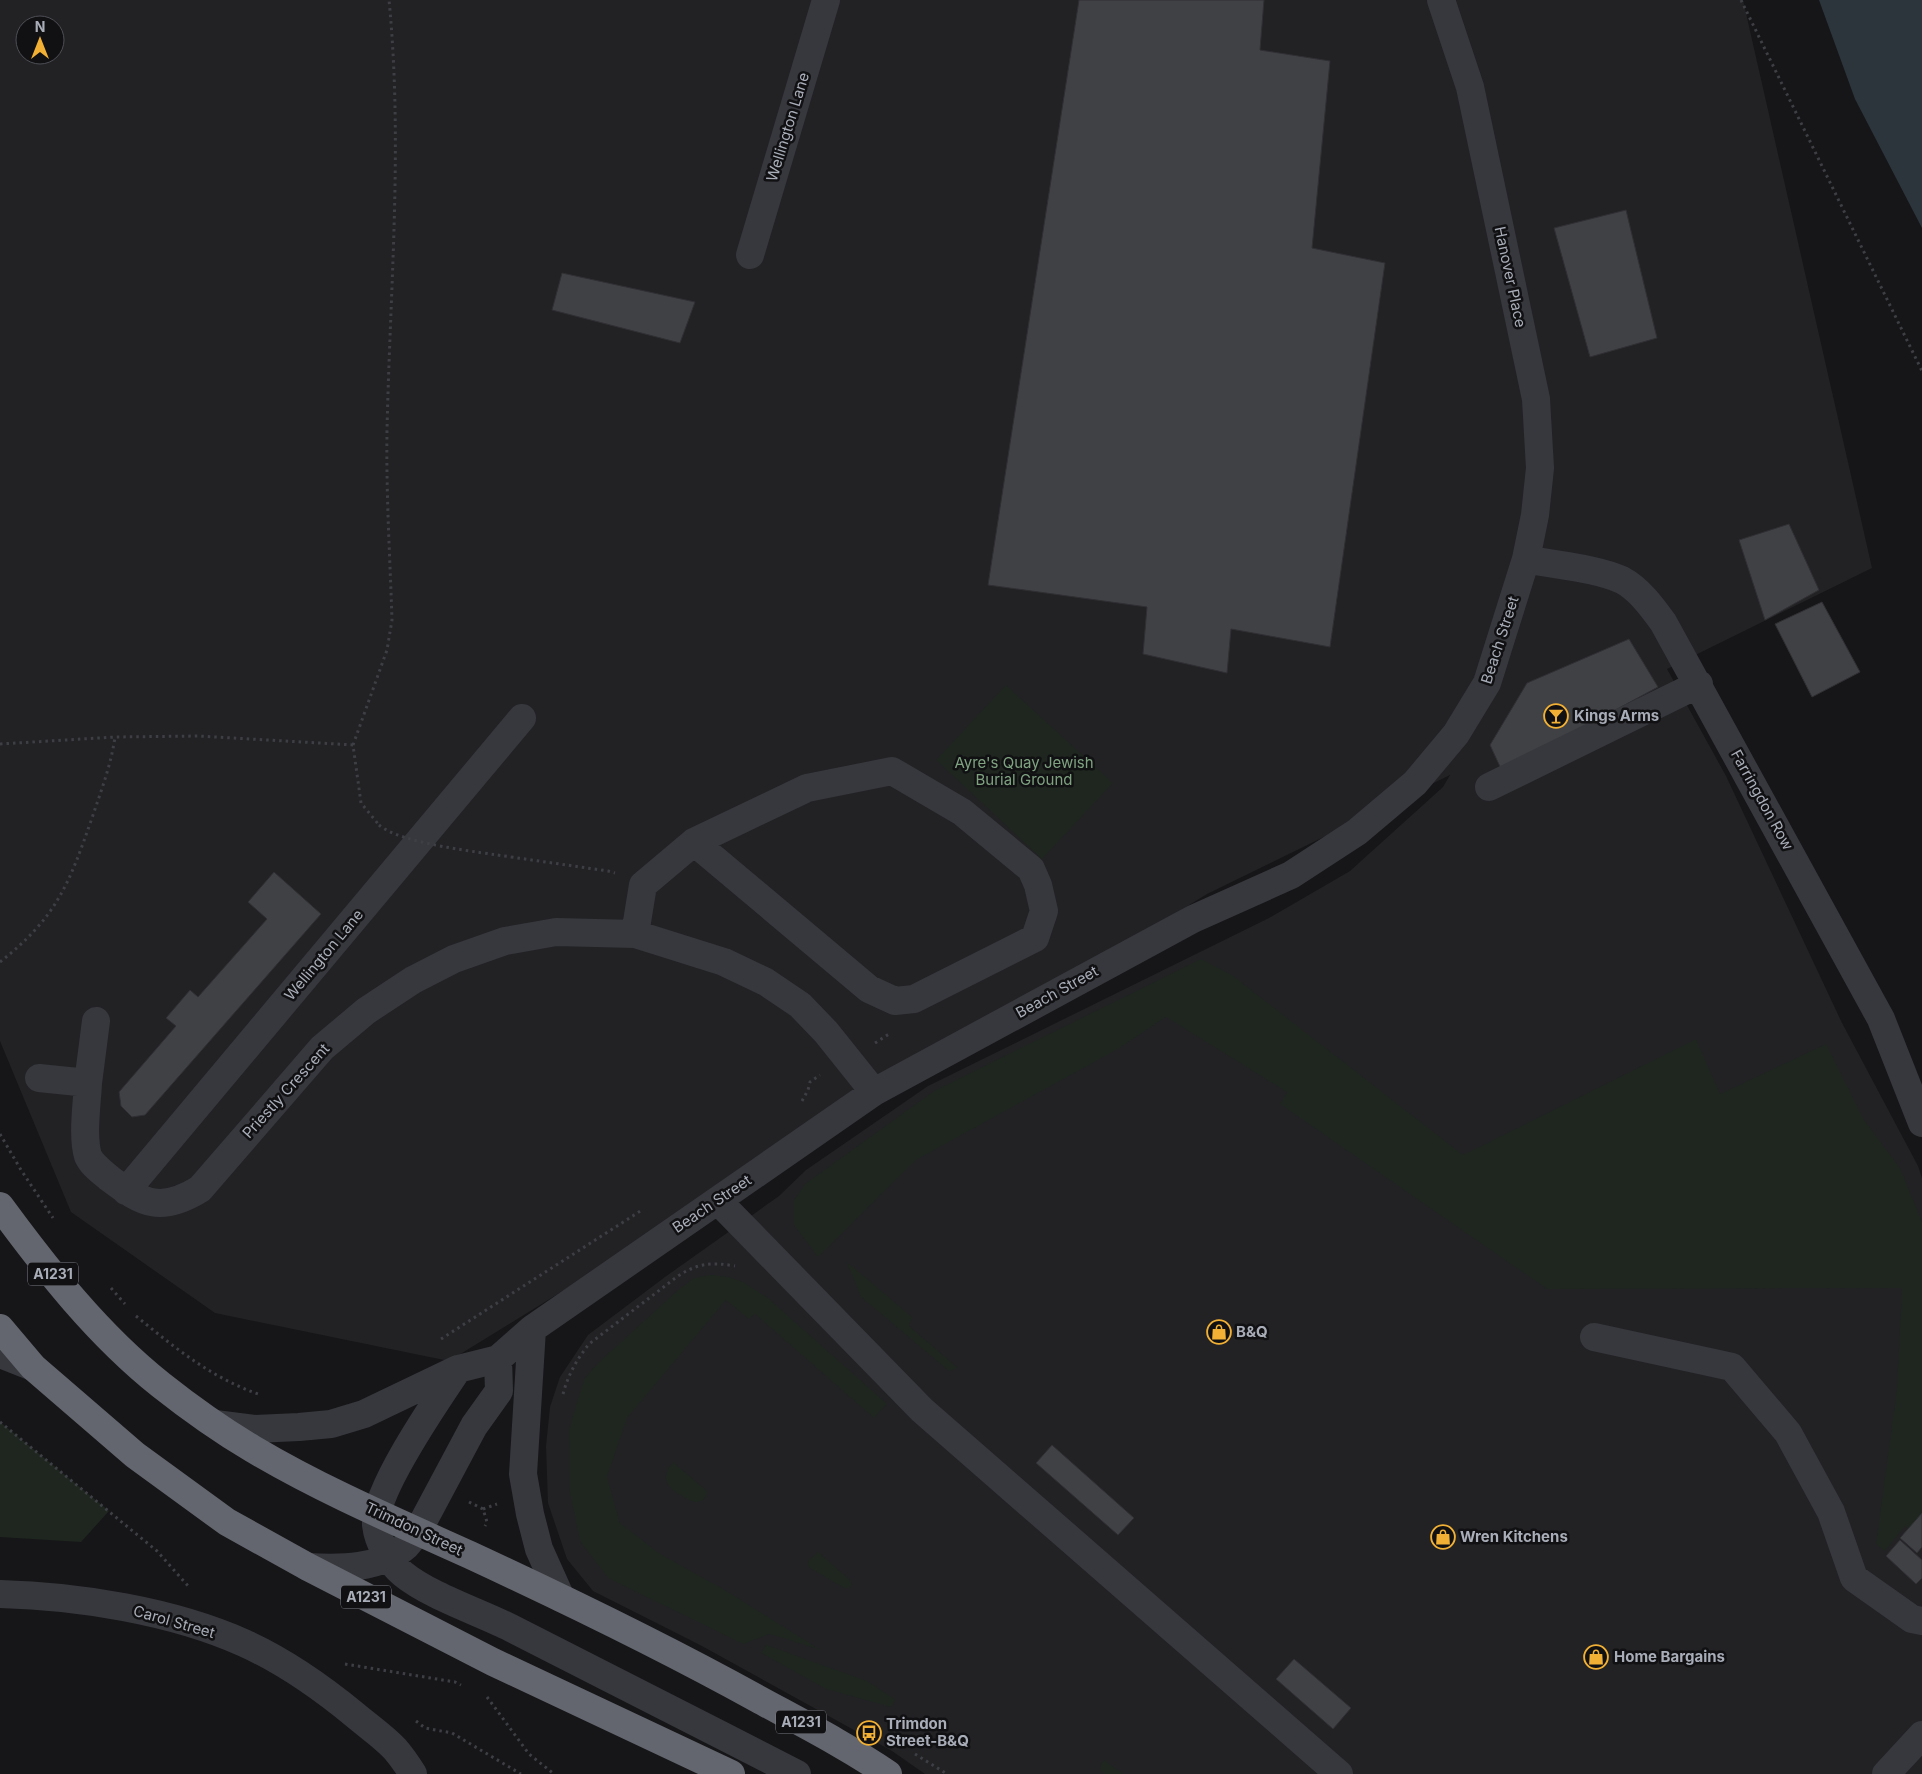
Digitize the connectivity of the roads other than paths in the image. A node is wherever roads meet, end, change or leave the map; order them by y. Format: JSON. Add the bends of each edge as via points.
{"nodes":[{"id":1,"x":826,"y":0,"type":"edge"},
{"id":2,"x":1441,"y":0,"type":"edge"},
{"id":3,"x":750,"y":255,"type":"dead end"},
{"id":4,"x":1526,"y":559,"type":"junction"},
{"id":5,"x":1699,"y":684,"type":"junction"},
{"id":6,"x":522,"y":718,"type":"dead end"},
{"id":7,"x":1489,"y":787,"type":"dead end"},
{"id":8,"x":694,"y":842,"type":"junction"},
{"id":9,"x":635,"y":934,"type":"junction"},
{"id":10,"x":96,"y":1021,"type":"dead end"},
{"id":11,"x":39,"y":1078,"type":"dead end"},
{"id":12,"x":88,"y":1083,"type":"junction"},
{"id":13,"x":874,"y":1092,"type":"junction"},
{"id":14,"x":1922,"y":1123,"type":"edge"},
{"id":15,"x":126,"y":1191,"type":"junction"},
{"id":16,"x":718,"y":1201,"type":"junction"},
{"id":17,"x":0,"y":1206,"type":"edge"},
{"id":18,"x":0,"y":1328,"type":"edge"},
{"id":19,"x":532,"y":1329,"type":"junction"},
{"id":20,"x":1594,"y":1337,"type":"dead end"},
{"id":21,"x":0,"y":1354,"type":"edge"},
{"id":22,"x":498,"y":1359,"type":"junction"},
{"id":23,"x":33,"y":1367,"type":"junction"},
{"id":24,"x":458,"y":1369,"type":"junction"},
{"id":25,"x":215,"y":1424,"type":"junction"},
{"id":26,"x":377,"y":1512,"type":"junction"},
{"id":27,"x":418,"y":1531,"type":"junction"},
{"id":28,"x":389,"y":1558,"type":"junction"},
{"id":29,"x":308,"y":1567,"type":"junction"},
{"id":30,"x":0,"y":1594,"type":"edge"},
{"id":31,"x":561,"y":1598,"type":"junction"},
{"id":32,"x":1922,"y":1621,"type":"edge"},
{"id":33,"x":1922,"y":1735,"type":"edge"},
{"id":34,"x":413,"y":1774,"type":"edge"},
{"id":35,"x":731,"y":1774,"type":"edge"},
{"id":36,"x":798,"y":1774,"type":"edge"},
{"id":37,"x":888,"y":1774,"type":"edge"},
{"id":38,"x":1339,"y":1774,"type":"edge"},
{"id":39,"x":1886,"y":1774,"type":"edge"}],
"edges":[{"from":1,"to":3,"type":"street","name":"Wellington Lane"},
{"from":2,"to":4,"type":"street","name":"Hanover Place","via":[[1470,87],[1536,399],[1540,468]]},
{"from":4,"to":5,"type":"street","name":"Farringdon Row","via":[[1623,581],[1642,596],[1664,622]]},
{"from":4,"to":13,"type":"street","name":"Beach Street","via":[[1487,683],[1456,734],[1415,783],[1357,832],[1291,875],[1193,919]]},
{"from":5,"to":7,"type":"street"},
{"from":5,"to":14,"type":"street","name":"Farringdon Row","via":[[1881,1019]]},
{"from":6,"to":15,"type":"street","name":"Wellington Lane"},
{"from":8,"to":8,"type":"street","via":[[807,788],[892,771],[962,812],[1031,869],[1044,911],[1035,938],[914,999],[895,1001],[869,989]]},
{"from":8,"to":9,"type":"street","via":[[643,885]]},
{"from":9,"to":13,"type":"street","name":"Priestly Crescent","via":[[724,962],[766,982],[800,1005]]},
{"from":9,"to":15,"type":"street","name":"Priestly Crescent","via":[[556,932],[505,941],[454,958],[366,1011],[322,1048],[200,1189],[183,1199],[167,1203],[148,1202]]},
{"from":10,"to":12,"type":"street","name":"Priestly Crescent"},
{"from":11,"to":12,"type":"street"},
{"from":12,"to":15,"type":"street","name":"Priestly Crescent","via":[[86,1142],[89,1158]]},
{"from":13,"to":16,"type":"street","name":"Beach Street"},
{"from":16,"to":19,"type":"street","name":"Beach Street"},
{"from":16,"to":38,"type":"street","via":[[922,1410]]},
{"from":17,"to":25,"type":"highway","name":"Trimdon Street","number":"A1231","via":[[110,1340],[160,1384]]},
{"from":18,"to":23,"type":"highway","number":"A1231"},
{"from":19,"to":22,"type":"street","name":"Beach Street"},
{"from":19,"to":31,"type":"street","via":[[524,1474],[539,1549]]},
{"from":20,"to":32,"type":"street","via":[[1732,1367],[1788,1433],[1831,1512],[1854,1578],[1912,1619]]},
{"from":21,"to":23,"type":"street"},
{"from":22,"to":24,"type":"street","name":"Beach Street"},
{"from":22,"to":27,"type":"street","via":[[499,1390],[474,1426]]},
{"from":23,"to":29,"type":"highway","number":"A1231","via":[[135,1455],[219,1517]]},
{"from":24,"to":25,"type":"street","name":"Beach Street","via":[[364,1414],[331,1424],[255,1428]]},
{"from":24,"to":26,"type":"street","via":[[419,1428]]},
{"from":25,"to":26,"type":"highway","name":"Trimdon Street","number":"A1231","via":[[253,1449]]},
{"from":26,"to":27,"type":"highway","name":"Trimdon Street","number":"A1231"},
{"from":26,"to":28,"type":"street","via":[[379,1540]]},
{"from":27,"to":28,"type":"street","via":[[406,1546]]},
{"from":27,"to":31,"type":"highway","name":"Trimdon Street","number":"A1231"},
{"from":28,"to":29,"type":"street","via":[[350,1567]]},
{"from":28,"to":36,"type":"street","via":[[402,1574],[423,1587],[508,1626]]},
{"from":29,"to":35,"type":"highway","number":"A1231","via":[[493,1662]]},
{"from":30,"to":34,"type":"street","name":"Carol Street","via":[[114,1606],[184,1621],[244,1643],[333,1696],[395,1749]]},
{"from":31,"to":37,"type":"highway","name":"Trimdon Street","number":"A1231","via":[[711,1673],[854,1751]]},
{"from":33,"to":39,"type":"street"}]}
